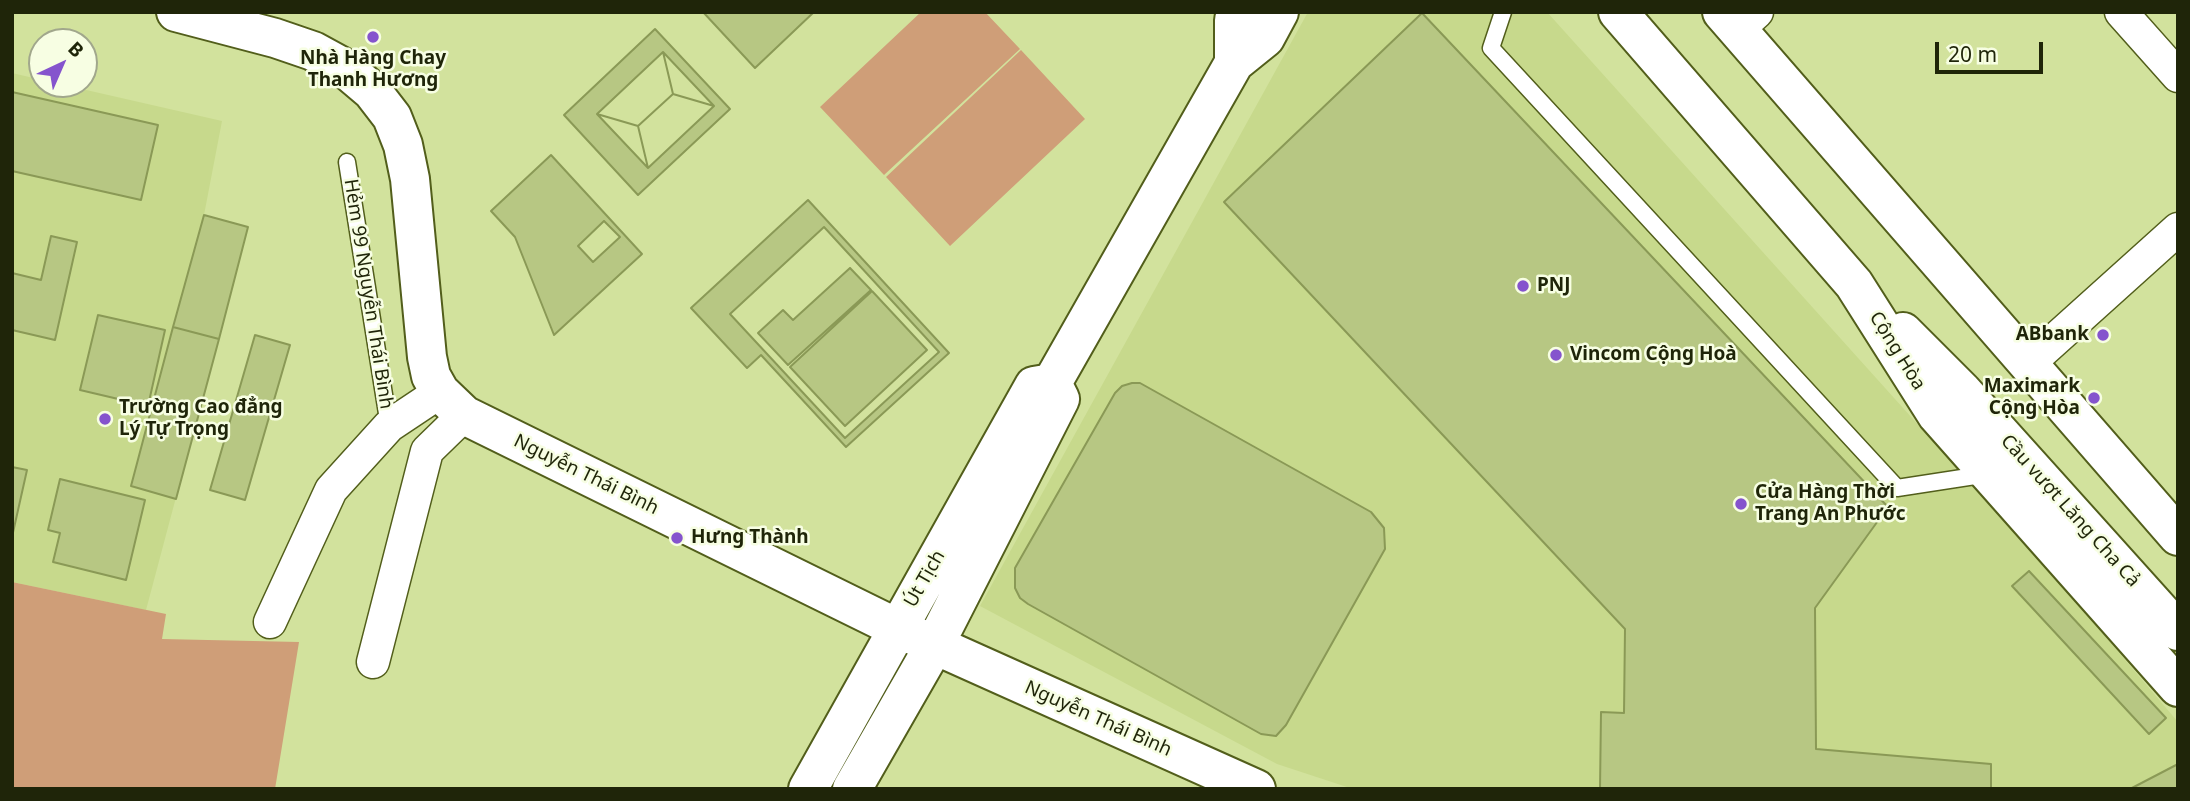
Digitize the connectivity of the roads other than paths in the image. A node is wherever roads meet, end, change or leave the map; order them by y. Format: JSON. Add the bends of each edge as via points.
{"nodes":[{"id":1,"x":1239,"y":12,"type":"edge"},
{"id":2,"x":1279,"y":12,"type":"edge"},
{"id":3,"x":1503,"y":12,"type":"edge"},
{"id":4,"x":1618,"y":12,"type":"edge"},
{"id":5,"x":2121,"y":12,"type":"edge"},
{"id":6,"x":193,"y":14,"type":"edge"},
{"id":7,"x":1739,"y":18,"type":"edge"},
{"id":8,"x":1234,"y":63,"type":"junction"},
{"id":9,"x":2178,"y":76,"type":"edge"},
{"id":10,"x":348,"y":162,"type":"dead end"},
{"id":11,"x":2178,"y":229,"type":"edge"},
{"id":12,"x":1854,"y":284,"type":"junction"},
{"id":13,"x":2028,"y":364,"type":"junction"},
{"id":14,"x":1052,"y":383,"type":"junction"},
{"id":15,"x":452,"y":404,"type":"junction"},
{"id":16,"x":389,"y":426,"type":"junction"},
{"id":17,"x":1989,"y":474,"type":"junction"},
{"id":18,"x":2178,"y":536,"type":"edge"},
{"id":19,"x":270,"y":622,"type":"dead end"},
{"id":20,"x":897,"y":628,"type":"junction"},
{"id":21,"x":2178,"y":631,"type":"edge"},
{"id":22,"x":934,"y":646,"type":"junction"},
{"id":23,"x":373,"y":662,"type":"dead end"},
{"id":24,"x":2178,"y":687,"type":"edge"},
{"id":25,"x":808,"y":789,"type":"edge"},
{"id":26,"x":852,"y":789,"type":"edge"},
{"id":27,"x":1256,"y":789,"type":"edge"}],
"edges":[{"from":1,"to":8,"type":"street","name":"Út Tịch","via":[[1234,20]]},
{"from":2,"to":8,"type":"street","name":"Út Tịch","via":[[1265,38]]},
{"from":3,"to":17,"type":"lane","via":[[1491,48],[1897,488]]},
{"from":4,"to":12,"type":"street","name":"Cộng Hòa"},
{"from":5,"to":9,"type":"street"},
{"from":6,"to":15,"type":"street","via":[[313,51],[346,69],[372,91],[392,117],[410,178],[427,357],[431,376]]},
{"from":7,"to":13,"type":"street"},
{"from":8,"to":14,"type":"street","name":"Út Tịch"},
{"from":10,"to":16,"type":"lane","name":"Hẻm 99 Nguyễn Thái Bình"},
{"from":11,"to":13,"type":"street"},
{"from":12,"to":17,"type":"street","name":"Cộng Hòa","via":[[1937,415]]},
{"from":12,"to":21,"type":"street","name":"Cầu vượt Lăng Cha Cả","via":[[1962,391]]},
{"from":13,"to":18,"type":"street"},
{"from":14,"to":20,"type":"street","name":"Út Tịch","via":[[1034,386]]},
{"from":14,"to":22,"type":"street","name":"Út Tịch","via":[[1060,399]]},
{"from":15,"to":16,"type":"street","name":"Hẻm 99 Nguyễn Thái Bình"},
{"from":15,"to":20,"type":"street","name":"Nguyễn Thái Bình"},
{"from":15,"to":23,"type":"street","via":[[427,451]]},
{"from":16,"to":19,"type":"street","name":"Hẻm 99 Nguyễn Thái Bình","via":[[331,490]]},
{"from":17,"to":24,"type":"street","name":"Cộng Hòa"},
{"from":20,"to":22,"type":"street","name":"Nguyễn Thái Bình"},
{"from":20,"to":25,"type":"street","name":"Út Tịch"},
{"from":22,"to":26,"type":"street","name":"Út Tịch"},
{"from":22,"to":27,"type":"street","name":"Nguyễn Thái Bình"}]}
